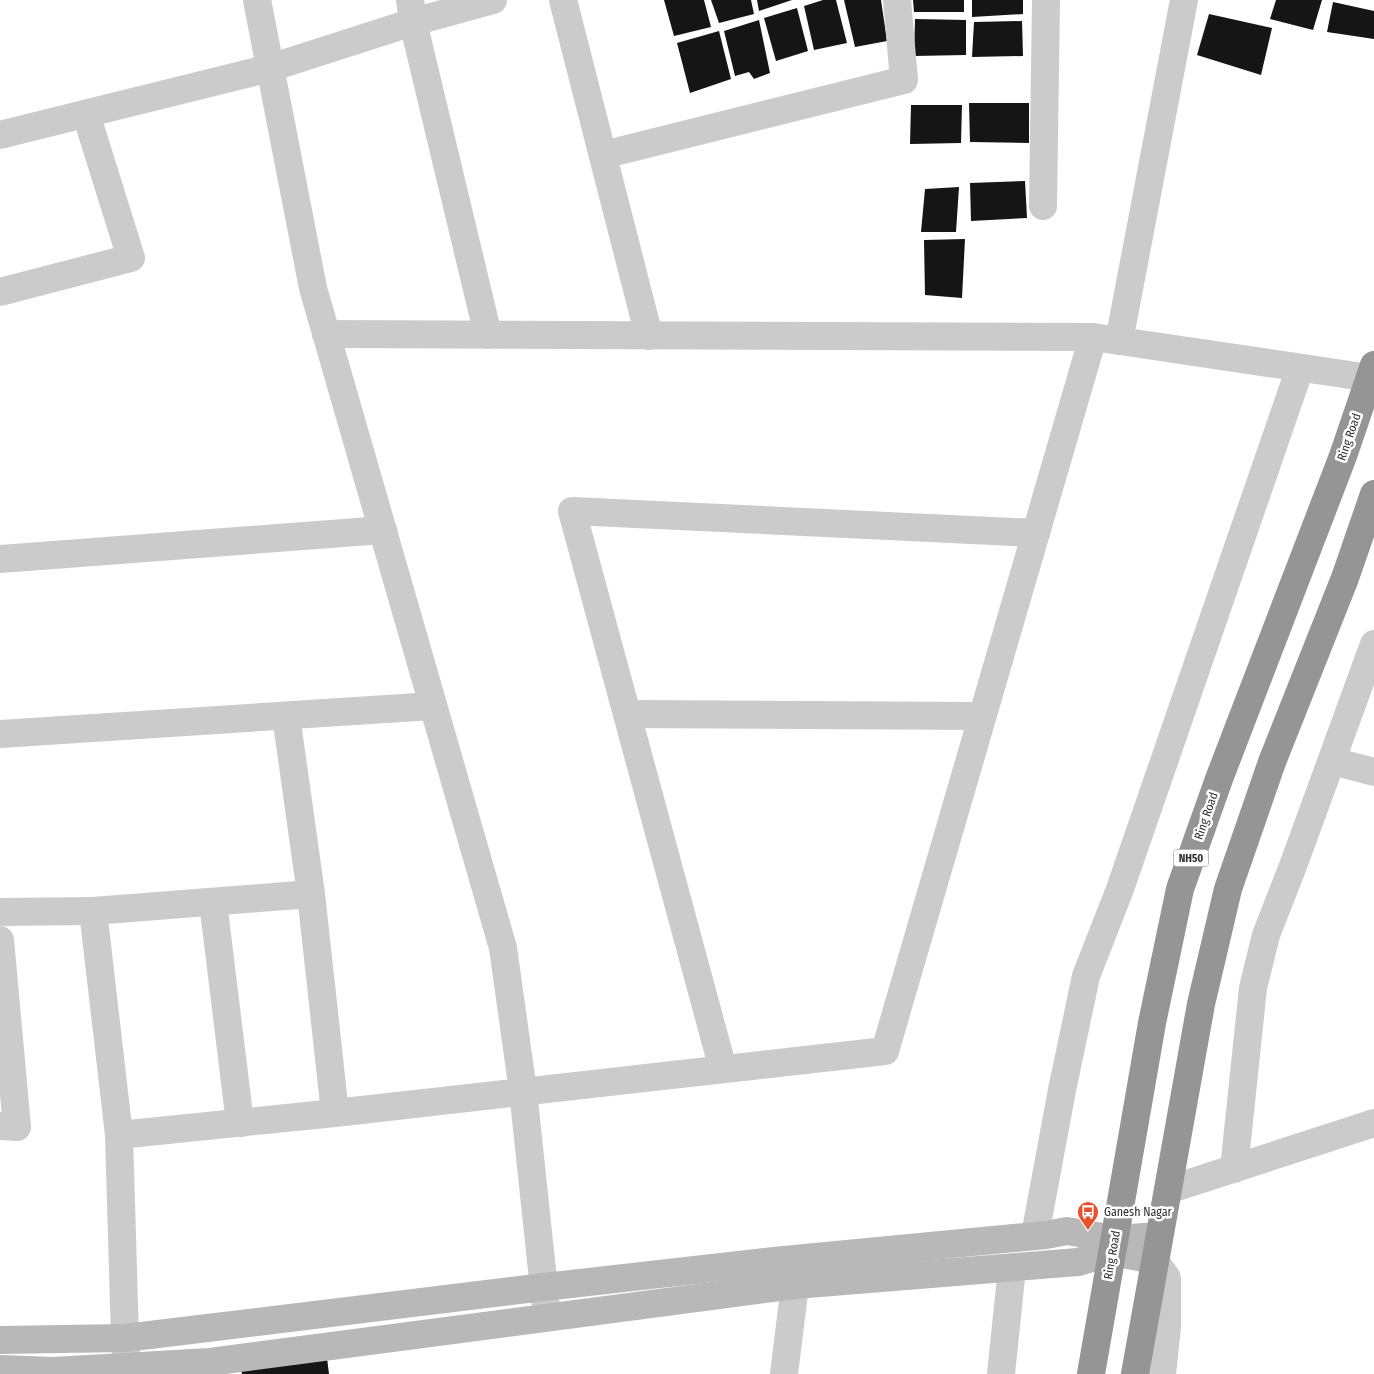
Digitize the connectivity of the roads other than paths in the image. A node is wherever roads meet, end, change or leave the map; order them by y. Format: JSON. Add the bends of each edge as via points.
{"nodes":[{"id":1,"x":257,"y":0,"type":"edge"},
{"id":2,"x":494,"y":0,"type":"edge"},
{"id":3,"x":563,"y":0,"type":"edge"},
{"id":4,"x":897,"y":0,"type":"edge"},
{"id":5,"x":1046,"y":0,"type":"edge"},
{"id":6,"x":1184,"y":0,"type":"edge"},
{"id":7,"x":411,"y":11,"type":"edge"},
{"id":8,"x":270,"y":68,"type":"junction"},
{"id":9,"x":86,"y":114,"type":"junction"},
{"id":10,"x":0,"y":135,"type":"edge"},
{"id":11,"x":603,"y":156,"type":"junction"},
{"id":12,"x":1043,"y":206,"type":"dead end"},
{"id":13,"x":0,"y":292,"type":"edge"},
{"id":14,"x":326,"y":334,"type":"junction"},
{"id":15,"x":488,"y":335,"type":"junction"},
{"id":16,"x":649,"y":336,"type":"junction"},
{"id":17,"x":1093,"y":337,"type":"junction"},
{"id":18,"x":1119,"y":341,"type":"junction"},
{"id":19,"x":1300,"y":368,"type":"junction"},
{"id":20,"x":1372,"y":371,"type":"edge"},
{"id":21,"x":1374,"y":494,"type":"edge"},
{"id":22,"x":383,"y":530,"type":"junction"},
{"id":23,"x":1036,"y":533,"type":"junction"},
{"id":24,"x":0,"y":559,"type":"edge"},
{"id":25,"x":1374,"y":644,"type":"edge"},
{"id":26,"x":433,"y":706,"type":"junction"},
{"id":27,"x":627,"y":714,"type":"junction"},
{"id":28,"x":286,"y":716,"type":"junction"},
{"id":29,"x":982,"y":716,"type":"junction"},
{"id":30,"x":0,"y":734,"type":"edge"},
{"id":31,"x":1332,"y":761,"type":"junction"},
{"id":32,"x":1374,"y":772,"type":"edge"},
{"id":33,"x":311,"y":894,"type":"junction"},
{"id":34,"x":213,"y":902,"type":"junction"},
{"id":35,"x":93,"y":911,"type":"junction"},
{"id":36,"x":0,"y":912,"type":"edge"},
{"id":37,"x":0,"y":940,"type":"edge"},
{"id":38,"x":723,"y":1069,"type":"junction"},
{"id":39,"x":523,"y":1091,"type":"junction"},
{"id":40,"x":335,"y":1113,"type":"junction"},
{"id":41,"x":240,"y":1123,"type":"junction"},
{"id":42,"x":1374,"y":1123,"type":"edge"},
{"id":43,"x":0,"y":1126,"type":"edge"},
{"id":44,"x":119,"y":1135,"type":"junction"},
{"id":45,"x":1234,"y":1169,"type":"junction"},
{"id":46,"x":1168,"y":1190,"type":"junction"},
{"id":47,"x":1035,"y":1236,"type":"junction"},
{"id":48,"x":1114,"y":1245,"type":"junction"},
{"id":49,"x":1156,"y":1248,"type":"junction"},
{"id":50,"x":1012,"y":1268,"type":"junction"},
{"id":51,"x":795,"y":1285,"type":"junction"},
{"id":52,"x":544,"y":1287,"type":"junction"},
{"id":53,"x":547,"y":1317,"type":"junction"},
{"id":54,"x":125,"y":1338,"type":"junction"},
{"id":55,"x":0,"y":1340,"type":"edge"},
{"id":56,"x":127,"y":1366,"type":"junction"},
{"id":57,"x":211,"y":1368,"type":"edge"},
{"id":58,"x":0,"y":1369,"type":"edge"},
{"id":59,"x":53,"y":1372,"type":"edge"},
{"id":60,"x":784,"y":1374,"type":"edge"},
{"id":61,"x":1001,"y":1374,"type":"edge"},
{"id":62,"x":1091,"y":1374,"type":"edge"},
{"id":63,"x":1135,"y":1374,"type":"edge"},
{"id":64,"x":1162,"y":1374,"type":"edge"}],
"edges":[{"from":1,"to":8,"type":"street"},
{"from":2,"to":7,"type":"street"},
{"from":3,"to":11,"type":"street"},
{"from":4,"to":11,"type":"street","via":[[904,80]]},
{"from":5,"to":12,"type":"street"},
{"from":6,"to":18,"type":"street"},
{"from":7,"to":8,"type":"street"},
{"from":7,"to":15,"type":"street"},
{"from":8,"to":9,"type":"street"},
{"from":8,"to":14,"type":"street","via":[[313,288]]},
{"from":9,"to":10,"type":"street"},
{"from":9,"to":13,"type":"street","via":[[131,258]]},
{"from":11,"to":16,"type":"street"},
{"from":14,"to":15,"type":"street"},
{"from":14,"to":22,"type":"street"},
{"from":15,"to":16,"type":"street"},
{"from":16,"to":17,"type":"street"},
{"from":17,"to":18,"type":"street"},
{"from":17,"to":23,"type":"street"},
{"from":18,"to":19,"type":"street"},
{"from":19,"to":20,"type":"street"},
{"from":19,"to":47,"type":"street","via":[[1120,889],[1086,976]]},
{"from":20,"to":48,"type":"highway","name":"Ring Road","number":"NH50","via":[[1180,889],[1152,1023]]},
{"from":21,"to":46,"type":"highway","via":[[1345,578],[1272,762],[1228,889],[1201,1004]]},
{"from":22,"to":24,"type":"street"},
{"from":22,"to":26,"type":"street"},
{"from":23,"to":27,"type":"street","via":[[572,511]]},
{"from":23,"to":29,"type":"street"},
{"from":25,"to":31,"type":"street"},
{"from":26,"to":28,"type":"street"},
{"from":26,"to":39,"type":"street","via":[[503,948]]},
{"from":27,"to":29,"type":"street"},
{"from":27,"to":38,"type":"street"},
{"from":28,"to":30,"type":"street"},
{"from":28,"to":33,"type":"street"},
{"from":29,"to":38,"type":"street","via":[[885,1051]]},
{"from":31,"to":32,"type":"street"},
{"from":31,"to":45,"type":"street","via":[[1266,935],[1253,988]]},
{"from":33,"to":34,"type":"street"},
{"from":33,"to":40,"type":"street"},
{"from":34,"to":35,"type":"street"},
{"from":34,"to":41,"type":"street"},
{"from":35,"to":36,"type":"street"},
{"from":35,"to":44,"type":"street"},
{"from":37,"to":43,"type":"street","via":[[17,1127]]},
{"from":38,"to":39,"type":"street"},
{"from":39,"to":40,"type":"street"},
{"from":39,"to":52,"type":"street"},
{"from":40,"to":41,"type":"street"},
{"from":41,"to":44,"type":"street"},
{"from":42,"to":45,"type":"street"},
{"from":44,"to":54,"type":"street"},
{"from":45,"to":46,"type":"street"},
{"from":46,"to":49,"type":"highway"},
{"from":47,"to":48,"type":"street","via":[[1067,1231]]},
{"from":47,"to":52,"type":"street"},
{"from":48,"to":49,"type":"street"},
{"from":48,"to":50,"type":"street","via":[[1078,1262]]},
{"from":48,"to":62,"type":"highway","name":"Ring Road","number":"NH50"},
{"from":49,"to":63,"type":"highway"},
{"from":49,"to":64,"type":"street","via":[[1167,1278],[1167,1328]]},
{"from":50,"to":51,"type":"street"},
{"from":50,"to":61,"type":"street"},
{"from":51,"to":53,"type":"street"},
{"from":51,"to":60,"type":"street"},
{"from":52,"to":53,"type":"street"},
{"from":52,"to":54,"type":"street"},
{"from":53,"to":57,"type":"street"},
{"from":54,"to":55,"type":"street"},
{"from":54,"to":56,"type":"street"},
{"from":56,"to":57,"type":"street"},
{"from":56,"to":59,"type":"street"},
{"from":58,"to":59,"type":"street"}]}
